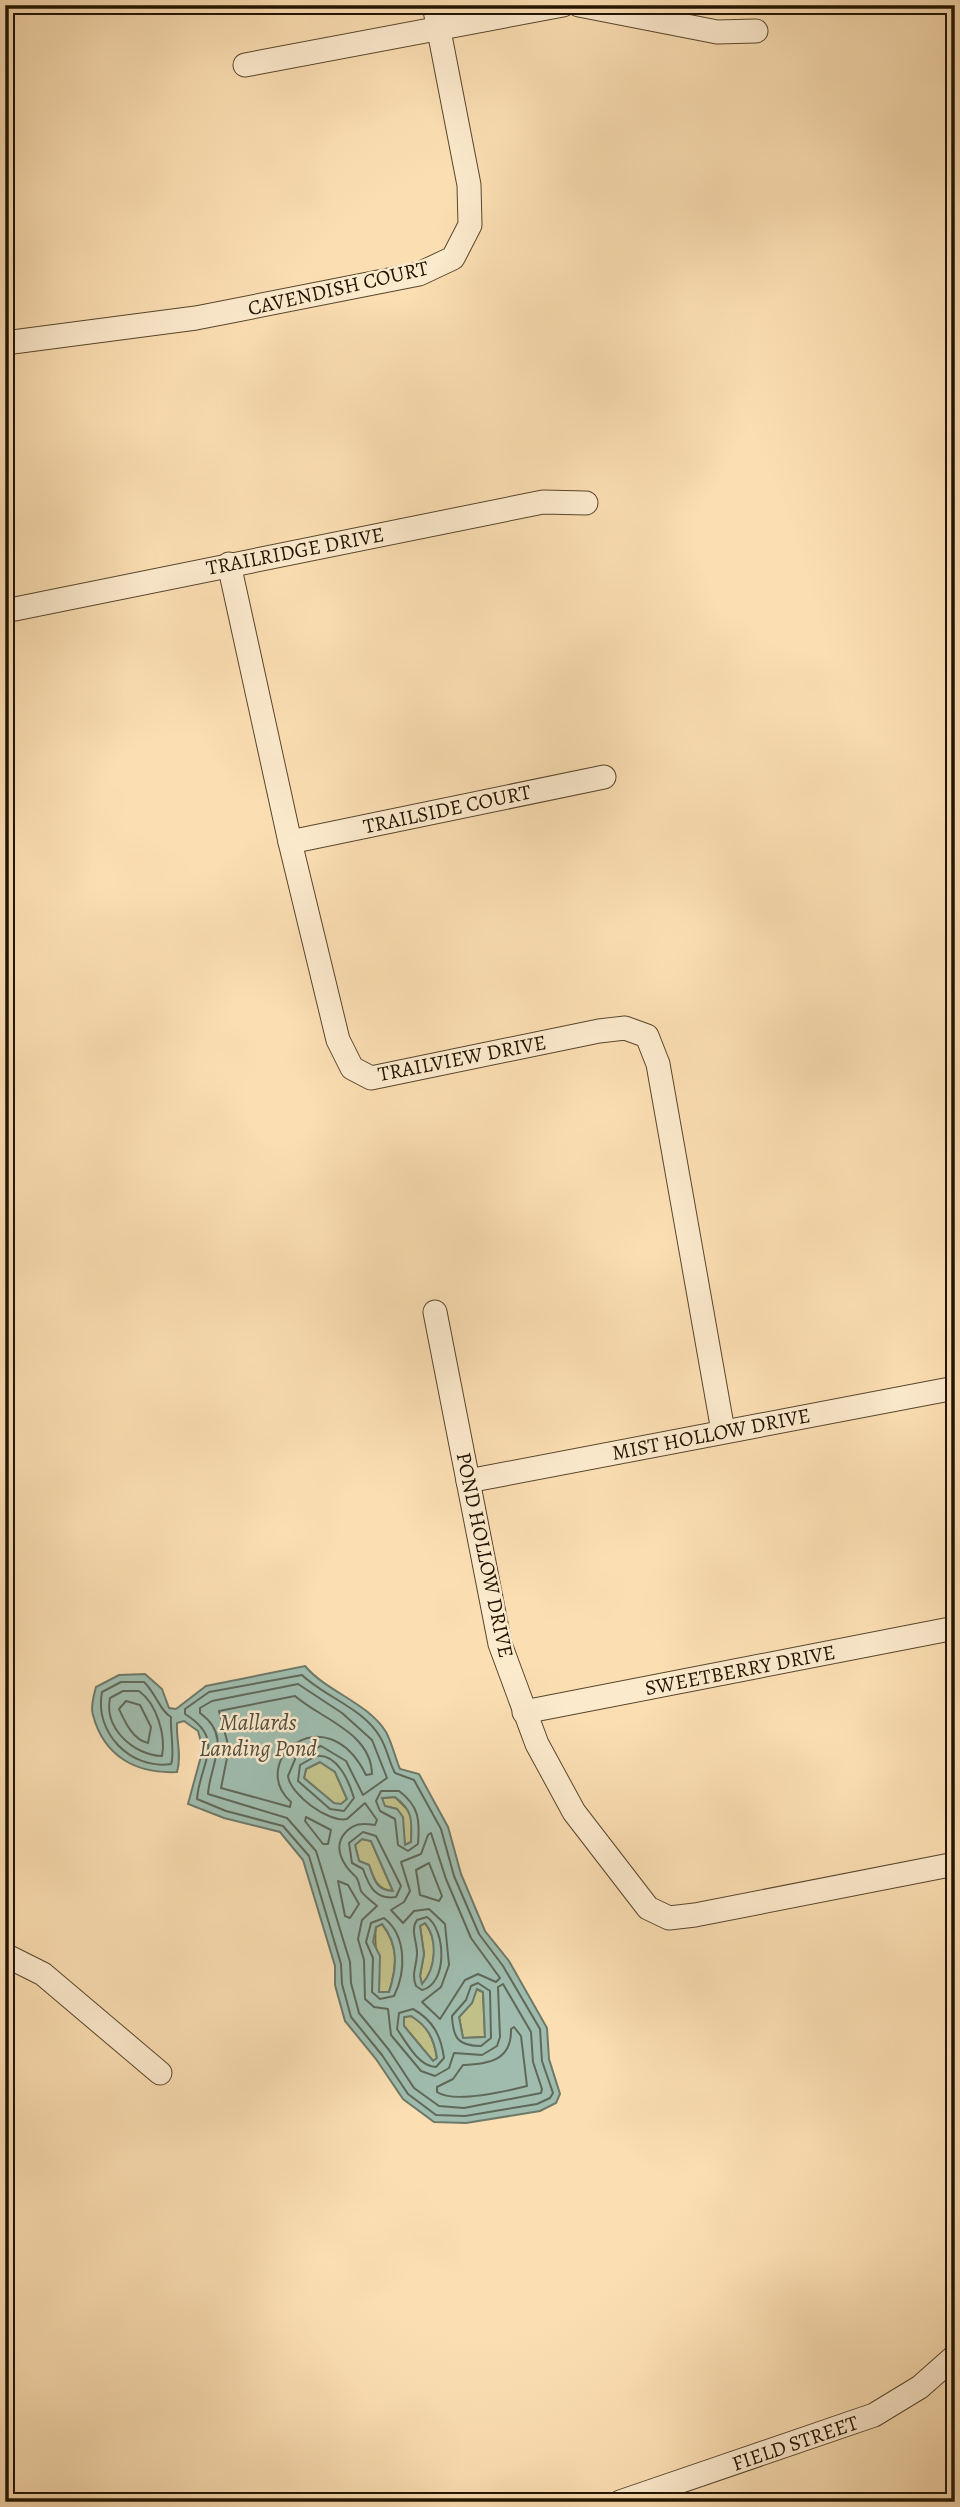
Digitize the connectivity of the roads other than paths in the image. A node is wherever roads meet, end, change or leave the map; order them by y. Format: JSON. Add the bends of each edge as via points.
{"nodes":[{"id":1,"x":434,"y":5,"type":"edge"},
{"id":2,"x":564,"y":5,"type":"edge"},
{"id":3,"x":579,"y":5,"type":"edge"},
{"id":4,"x":438,"y":28,"type":"junction"},
{"id":5,"x":756,"y":31,"type":"dead end"},
{"id":6,"x":245,"y":65,"type":"dead end"},
{"id":7,"x":5,"y":344,"type":"edge"},
{"id":8,"x":586,"y":503,"type":"dead end"},
{"id":9,"x":229,"y":564,"type":"junction"},
{"id":10,"x":5,"y":611,"type":"edge"},
{"id":11,"x":604,"y":777,"type":"dead end"},
{"id":12,"x":290,"y":842,"type":"junction"},
{"id":13,"x":435,"y":1312,"type":"dead end"},
{"id":14,"x":955,"y":1388,"type":"edge"},
{"id":15,"x":723,"y":1431,"type":"junction"},
{"id":16,"x":468,"y":1481,"type":"junction"},
{"id":17,"x":955,"y":1629,"type":"edge"},
{"id":18,"x":524,"y":1713,"type":"junction"},
{"id":19,"x":955,"y":1864,"type":"edge"},
{"id":20,"x":5,"y":1955,"type":"edge"},
{"id":21,"x":160,"y":2073,"type":"dead end"},
{"id":22,"x":955,"y":2356,"type":"edge"},
{"id":23,"x":647,"y":2498,"type":"edge"},
{"id":24,"x":620,"y":2502,"type":"edge"}],
"edges":[{"from":1,"to":4,"type":"street","name":"CAVENDISH COURT"},
{"from":2,"to":4,"type":"street"},
{"from":3,"to":5,"type":"street","via":[[717,32]]},
{"from":4,"to":6,"type":"street"},
{"from":4,"to":7,"type":"street","name":"CAVENDISH COURT","via":[[468,185],[470,226],[453,258],[419,274],[196,318]]},
{"from":8,"to":9,"type":"street","name":"TRAILRIDGE DRIVE","via":[[543,502]]},
{"from":9,"to":10,"type":"street","name":"TRAILRIDGE DRIVE"},
{"from":9,"to":12,"type":"street","name":"TRAILVIEW DRIVE"},
{"from":11,"to":12,"type":"street","name":"TRAILSIDE COURT"},
{"from":12,"to":15,"type":"street","name":"TRAILVIEW DRIVE","via":[[338,1040],[352,1068],[371,1077],[599,1031],[625,1028],[647,1036],[659,1064]]},
{"from":13,"to":16,"type":"street","name":"POND HOLLOW DRIVE"},
{"from":14,"to":15,"type":"street","name":"MIST HOLLOW DRIVE"},
{"from":15,"to":16,"type":"street","name":"MIST HOLLOW DRIVE"},
{"from":16,"to":18,"type":"street","name":"POND HOLLOW DRIVE","via":[[500,1644]]},
{"from":17,"to":18,"type":"street","name":"SWEETBERRY DRIVE"},
{"from":18,"to":19,"type":"street","name":"POND HOLLOW DRIVE","via":[[574,1812],[648,1909],[669,1918]]},
{"from":20,"to":21,"type":"street","via":[[43,1974]]},
{"from":22,"to":23,"type":"street","name":"FIELD STREET","via":[[920,2387],[874,2415]]},
{"from":23,"to":24,"type":"street","name":"FIELD STREET"}]}
